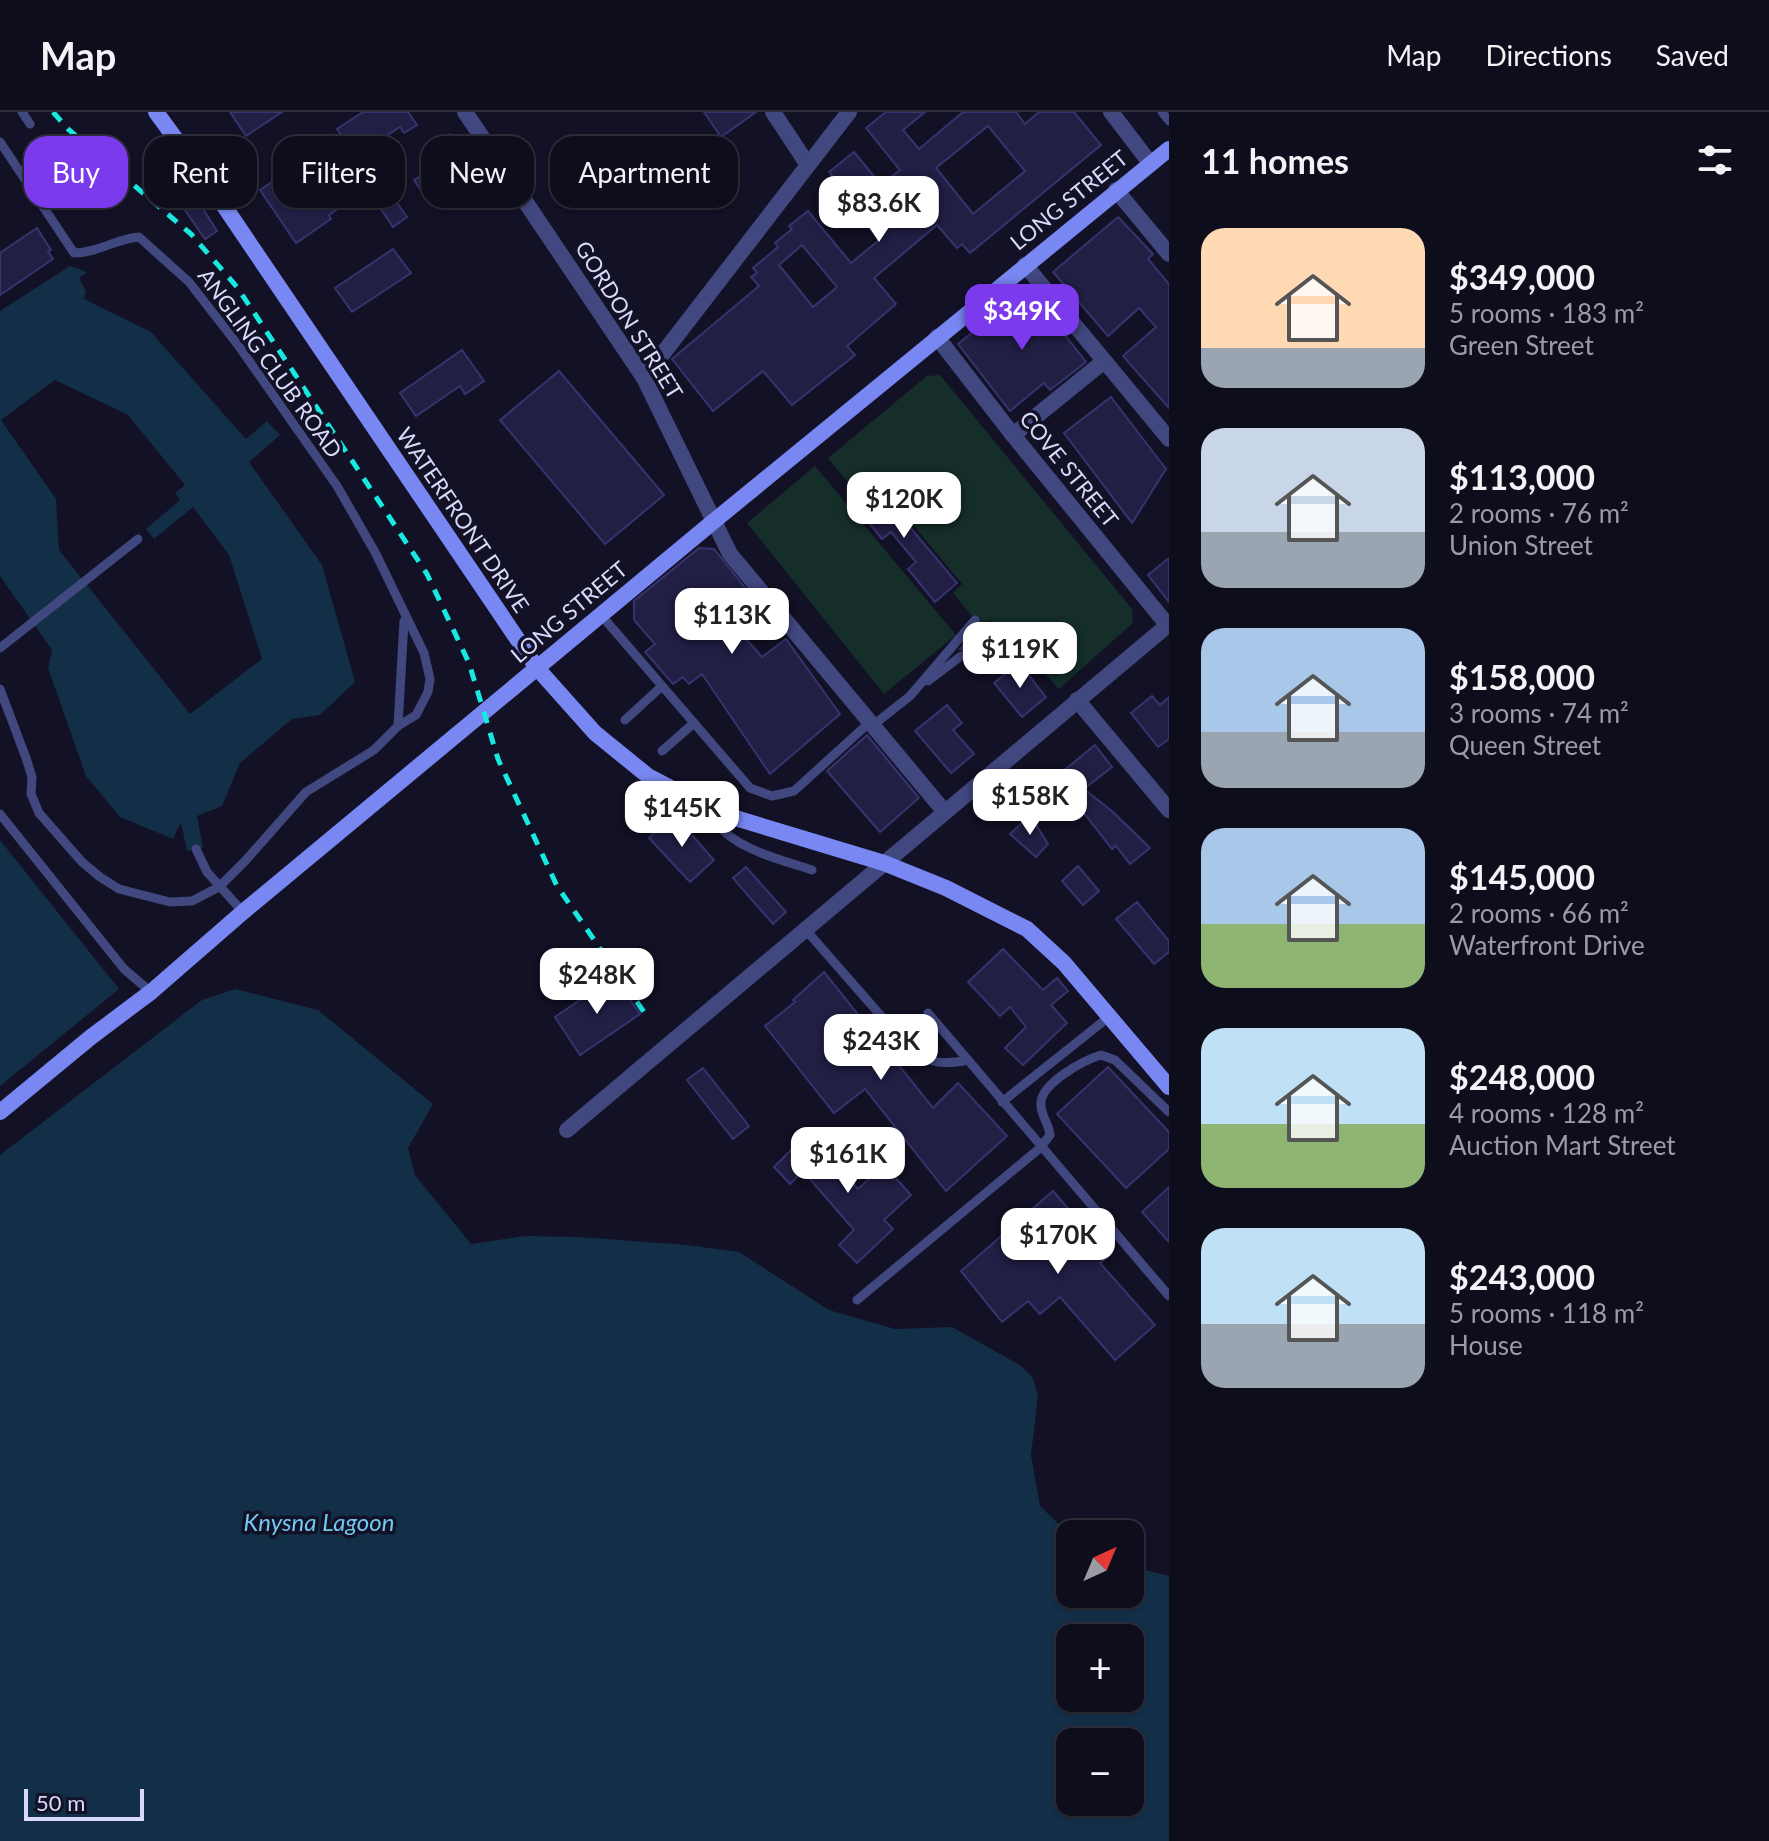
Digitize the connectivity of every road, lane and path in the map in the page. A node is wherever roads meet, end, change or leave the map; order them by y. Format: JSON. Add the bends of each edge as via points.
{"nodes":[{"id":1,"x":22,"y":112,"type":"edge"},
{"id":2,"x":156,"y":112,"type":"edge"},
{"id":3,"x":465,"y":112,"type":"edge"},
{"id":4,"x":773,"y":112,"type":"edge"},
{"id":5,"x":849,"y":112,"type":"edge"},
{"id":6,"x":1111,"y":112,"type":"edge"},
{"id":7,"x":1162,"y":112,"type":"edge"},
{"id":8,"x":1169,"y":121,"type":"edge"},
{"id":9,"x":30,"y":124,"type":"dead end"},
{"id":10,"x":0,"y":142,"type":"edge"},
{"id":11,"x":1169,"y":149,"type":"edge"},
{"id":12,"x":1150,"y":163,"type":"junction"},
{"id":13,"x":808,"y":165,"type":"junction"},
{"id":14,"x":1116,"y":190,"type":"junction"},
{"id":15,"x":1169,"y":254,"type":"edge"},
{"id":16,"x":1025,"y":265,"type":"junction"},
{"id":17,"x":937,"y":337,"type":"junction"},
{"id":18,"x":1103,"y":362,"type":"junction"},
{"id":19,"x":644,"y":378,"type":"junction"},
{"id":20,"x":1013,"y":435,"type":"junction"},
{"id":21,"x":1169,"y":439,"type":"edge"},
{"id":22,"x":714,"y":521,"type":"junction"},
{"id":23,"x":138,"y":539,"type":"dead end"},
{"id":24,"x":601,"y":615,"type":"junction"},
{"id":25,"x":404,"y":617,"type":"junction"},
{"id":26,"x":975,"y":620,"type":"dead end"},
{"id":27,"x":1169,"y":625,"type":"edge"},
{"id":28,"x":0,"y":648,"type":"edge"},
{"id":29,"x":961,"y":656,"type":"dead end"},
{"id":30,"x":537,"y":668,"type":"junction"},
{"id":31,"x":662,"y":686,"type":"junction"},
{"id":32,"x":0,"y":689,"type":"edge"},
{"id":33,"x":910,"y":696,"type":"junction"},
{"id":34,"x":1077,"y":700,"type":"junction"},
{"id":35,"x":625,"y":720,"type":"dead end"},
{"id":36,"x":694,"y":723,"type":"junction"},
{"id":37,"x":871,"y":724,"type":"junction"},
{"id":38,"x":398,"y":726,"type":"junction"},
{"id":39,"x":662,"y":751,"type":"dead end"},
{"id":40,"x":1169,"y":810,"type":"edge"},
{"id":41,"x":944,"y":811,"type":"junction"},
{"id":42,"x":719,"y":813,"type":"junction"},
{"id":43,"x":0,"y":814,"type":"edge"},
{"id":44,"x":196,"y":849,"type":"dead end"},
{"id":45,"x":884,"y":863,"type":"junction"},
{"id":46,"x":812,"y":870,"type":"dead end"},
{"id":47,"x":219,"y":887,"type":"junction"},
{"id":48,"x":243,"y":912,"type":"junction"},
{"id":49,"x":805,"y":929,"type":"junction"},
{"id":50,"x":151,"y":992,"type":"junction"},
{"id":51,"x":928,"y":1013,"type":"dead end"},
{"id":52,"x":1110,"y":1016,"type":"junction"},
{"id":53,"x":968,"y":1060,"type":"junction"},
{"id":54,"x":1169,"y":1087,"type":"edge"},
{"id":55,"x":1002,"y":1102,"type":"junction"},
{"id":56,"x":0,"y":1112,"type":"edge"},
{"id":57,"x":1169,"y":1112,"type":"edge"},
{"id":58,"x":567,"y":1130,"type":"dead end"},
{"id":59,"x":1040,"y":1148,"type":"junction"},
{"id":60,"x":1169,"y":1296,"type":"edge"},
{"id":61,"x":857,"y":1300,"type":"dead end"}],
"edges":[{"from":1,"to":9,"type":"lane"},
{"from":2,"to":30,"type":"street","name":"WATERFRONT DRIVE"},
{"from":3,"to":19,"type":"street","name":"GORDON STREET"},
{"from":4,"to":13,"type":"street"},
{"from":5,"to":13,"type":"street"},
{"from":6,"to":12,"type":"street"},
{"from":7,"to":8,"type":"lane"},
{"from":10,"to":25,"type":"lane","name":"ANGLING CLUB ROAD","via":[[74,253],[139,237],[189,282],[337,486]]},
{"from":11,"to":12,"type":"street","name":"LONG STREET"},
{"from":12,"to":14,"type":"street","name":"LONG STREET"},
{"from":13,"to":19,"type":"street"},
{"from":14,"to":15,"type":"street"},
{"from":14,"to":16,"type":"street","name":"LONG STREET"},
{"from":16,"to":17,"type":"street","name":"LONG STREET"},
{"from":16,"to":18,"type":"street"},
{"from":17,"to":20,"type":"street","name":"COVE STREET"},
{"from":17,"to":22,"type":"street","name":"LONG STREET"},
{"from":18,"to":20,"type":"street"},
{"from":18,"to":21,"type":"street"},
{"from":19,"to":22,"type":"street","name":"GORDON STREET"},
{"from":20,"to":27,"type":"street","name":"COVE STREET"},
{"from":22,"to":24,"type":"street","name":"LONG STREET"},
{"from":22,"to":37,"type":"street","name":"GORDON STREET","via":[[730,554]]},
{"from":23,"to":28,"type":"lane"},
{"from":24,"to":30,"type":"street","name":"LONG STREET"},
{"from":24,"to":31,"type":"lane"},
{"from":25,"to":38,"type":"lane","name":"ANGLING CLUB ROAD"},
{"from":25,"to":38,"type":"lane","name":"ANGLING CLUB ROAD","via":[[424,653],[430,679],[416,715]]},
{"from":26,"to":33,"type":"lane"},
{"from":27,"to":34,"type":"street"},
{"from":29,"to":33,"type":"lane"},
{"from":30,"to":42,"type":"street","name":"WATERFRONT DRIVE","via":[[625,759]]},
{"from":30,"to":48,"type":"street","name":"LONG STREET"},
{"from":31,"to":35,"type":"lane"},
{"from":31,"to":36,"type":"lane"},
{"from":32,"to":47,"type":"lane","name":"ANGLING CLUB ROAD","via":[[32,777],[31,794],[39,813],[82,862],[119,889],[170,902],[192,901]]},
{"from":33,"to":37,"type":"lane"},
{"from":34,"to":40,"type":"street"},
{"from":34,"to":41,"type":"street"},
{"from":36,"to":37,"type":"lane","via":[[750,788],[772,796],[794,791]]},
{"from":36,"to":39,"type":"lane"},
{"from":37,"to":41,"type":"street","name":"GORDON STREET"},
{"from":38,"to":47,"type":"lane","name":"ANGLING CLUB ROAD","via":[[374,750],[306,792]]},
{"from":41,"to":45,"type":"street"},
{"from":42,"to":45,"type":"street","name":"WATERFRONT DRIVE"},
{"from":42,"to":46,"type":"lane","via":[[715,822],[737,842]]},
{"from":43,"to":50,"type":"lane","via":[[124,969]]},
{"from":44,"to":47,"type":"lane"},
{"from":45,"to":49,"type":"street"},
{"from":45,"to":52,"type":"street","name":"WATERFRONT DRIVE","via":[[1027,929]]},
{"from":47,"to":48,"type":"lane"},
{"from":48,"to":50,"type":"street","name":"LONG STREET"},
{"from":49,"to":53,"type":"lane","via":[[918,1054],[946,1065]]},
{"from":49,"to":58,"type":"street"},
{"from":50,"to":56,"type":"street","name":"LONG STREET"},
{"from":51,"to":53,"type":"lane"},
{"from":52,"to":54,"type":"street","name":"WATERFRONT DRIVE"},
{"from":52,"to":55,"type":"lane"},
{"from":53,"to":55,"type":"lane"},
{"from":55,"to":59,"type":"lane"},
{"from":57,"to":59,"type":"lane","via":[[1115,1060],[1101,1055],[1045,1090],[1040,1103],[1050,1135]]},
{"from":59,"to":60,"type":"lane"},
{"from":59,"to":61,"type":"lane"}]}
